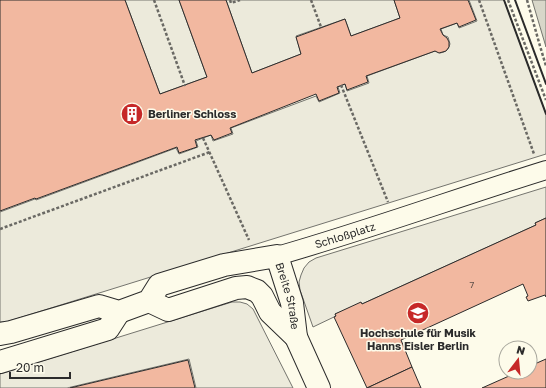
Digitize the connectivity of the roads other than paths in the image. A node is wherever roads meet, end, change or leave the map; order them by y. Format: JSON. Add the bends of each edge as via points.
{"nodes":[{"id":1,"x":543,"y":171,"type":"edge"},
{"id":2,"x":252,"y":253,"type":"junction"},
{"id":3,"x":277,"y":256,"type":"junction"},
{"id":4,"x":261,"y":297,"type":"junction"},
{"id":5,"x":149,"y":301,"type":"junction"},
{"id":6,"x":119,"y":312,"type":"junction"},
{"id":7,"x":0,"y":334,"type":"edge"},
{"id":8,"x":296,"y":337,"type":"junction"},
{"id":9,"x":0,"y":362,"type":"edge"},
{"id":10,"x":318,"y":388,"type":"edge"}],
"edges":[{"from":1,"to":3,"type":"street","name":"Schloßplatz"},
{"from":2,"to":3,"type":"street","name":"Schloßplatz"},
{"from":2,"to":4,"type":"street","via":[[252,273]]},
{"from":2,"to":5,"type":"street","name":"Schloßplatz","via":[[224,265],[159,284]]},
{"from":3,"to":8,"type":"street","name":"Breite Straße","via":[[292,303]]},
{"from":4,"to":5,"type":"street","via":[[247,287],[236,288],[168,310]]},
{"from":4,"to":8,"type":"street","name":"Breite Straße","via":[[270,312]]},
{"from":5,"to":6,"type":"street"},
{"from":6,"to":7,"type":"street","via":[[99,306]]},
{"from":6,"to":9,"type":"street","via":[[108,329]]},
{"from":8,"to":10,"type":"street","name":"Breite Straße"}]}
